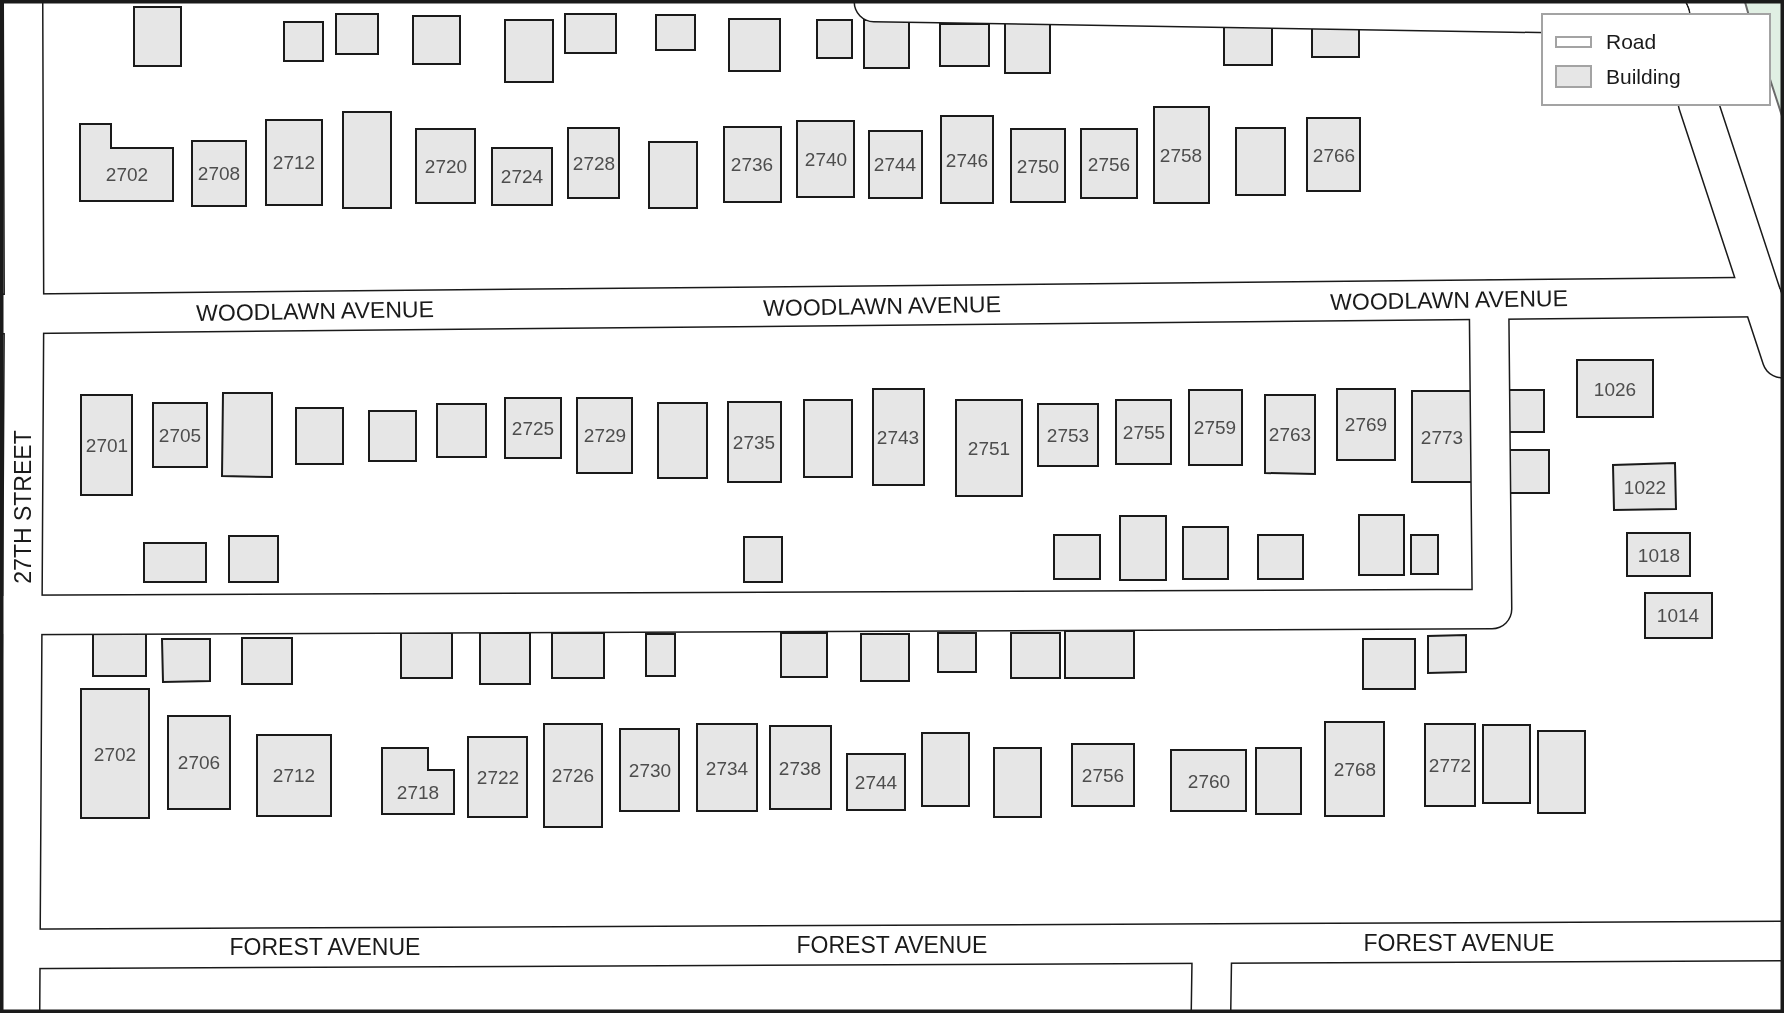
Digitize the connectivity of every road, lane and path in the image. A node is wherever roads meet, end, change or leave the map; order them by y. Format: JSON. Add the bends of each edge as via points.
{"nodes":[{"id":1,"x":23,"y":2,"type":"edge"},
{"id":2,"x":874,"y":2,"type":"edge"},
{"id":3,"x":1609,"y":14,"type":"edge"},
{"id":4,"x":1699,"y":105,"type":"edge"},
{"id":5,"x":1762,"y":297,"type":"junction"},
{"id":6,"x":1489,"y":300,"type":"junction"},
{"id":7,"x":13,"y":314,"type":"edge"},
{"id":8,"x":1782,"y":358,"type":"edge"},
{"id":9,"x":12,"y":615,"type":"edge"},
{"id":10,"x":1782,"y":941,"type":"edge"},
{"id":11,"x":1212,"y":944,"type":"junction"},
{"id":12,"x":11,"y":948,"type":"edge"},
{"id":13,"x":20,"y":1011,"type":"edge"},
{"id":14,"x":1211,"y":1011,"type":"edge"}],
"edges":[{"from":1,"to":7,"type":"street","name":"27TH STREET"},
{"from":2,"to":3,"type":"street"},
{"from":4,"to":5,"type":"street"},
{"from":5,"to":6,"type":"street","name":"WOODLAWN AVENUE"},
{"from":5,"to":8,"type":"street"},
{"from":6,"to":7,"type":"street","name":"WOODLAWN AVENUE"},
{"from":6,"to":9,"type":"street","via":[[1492,609]]},
{"from":7,"to":9,"type":"street","name":"27TH STREET"},
{"from":9,"to":12,"type":"street","name":"27TH STREET"},
{"from":10,"to":11,"type":"street","name":"FOREST AVENUE"},
{"from":11,"to":12,"type":"street","name":"FOREST AVENUE"},
{"from":11,"to":14,"type":"street"},
{"from":12,"to":13,"type":"street","name":"27TH STREET"}]}
